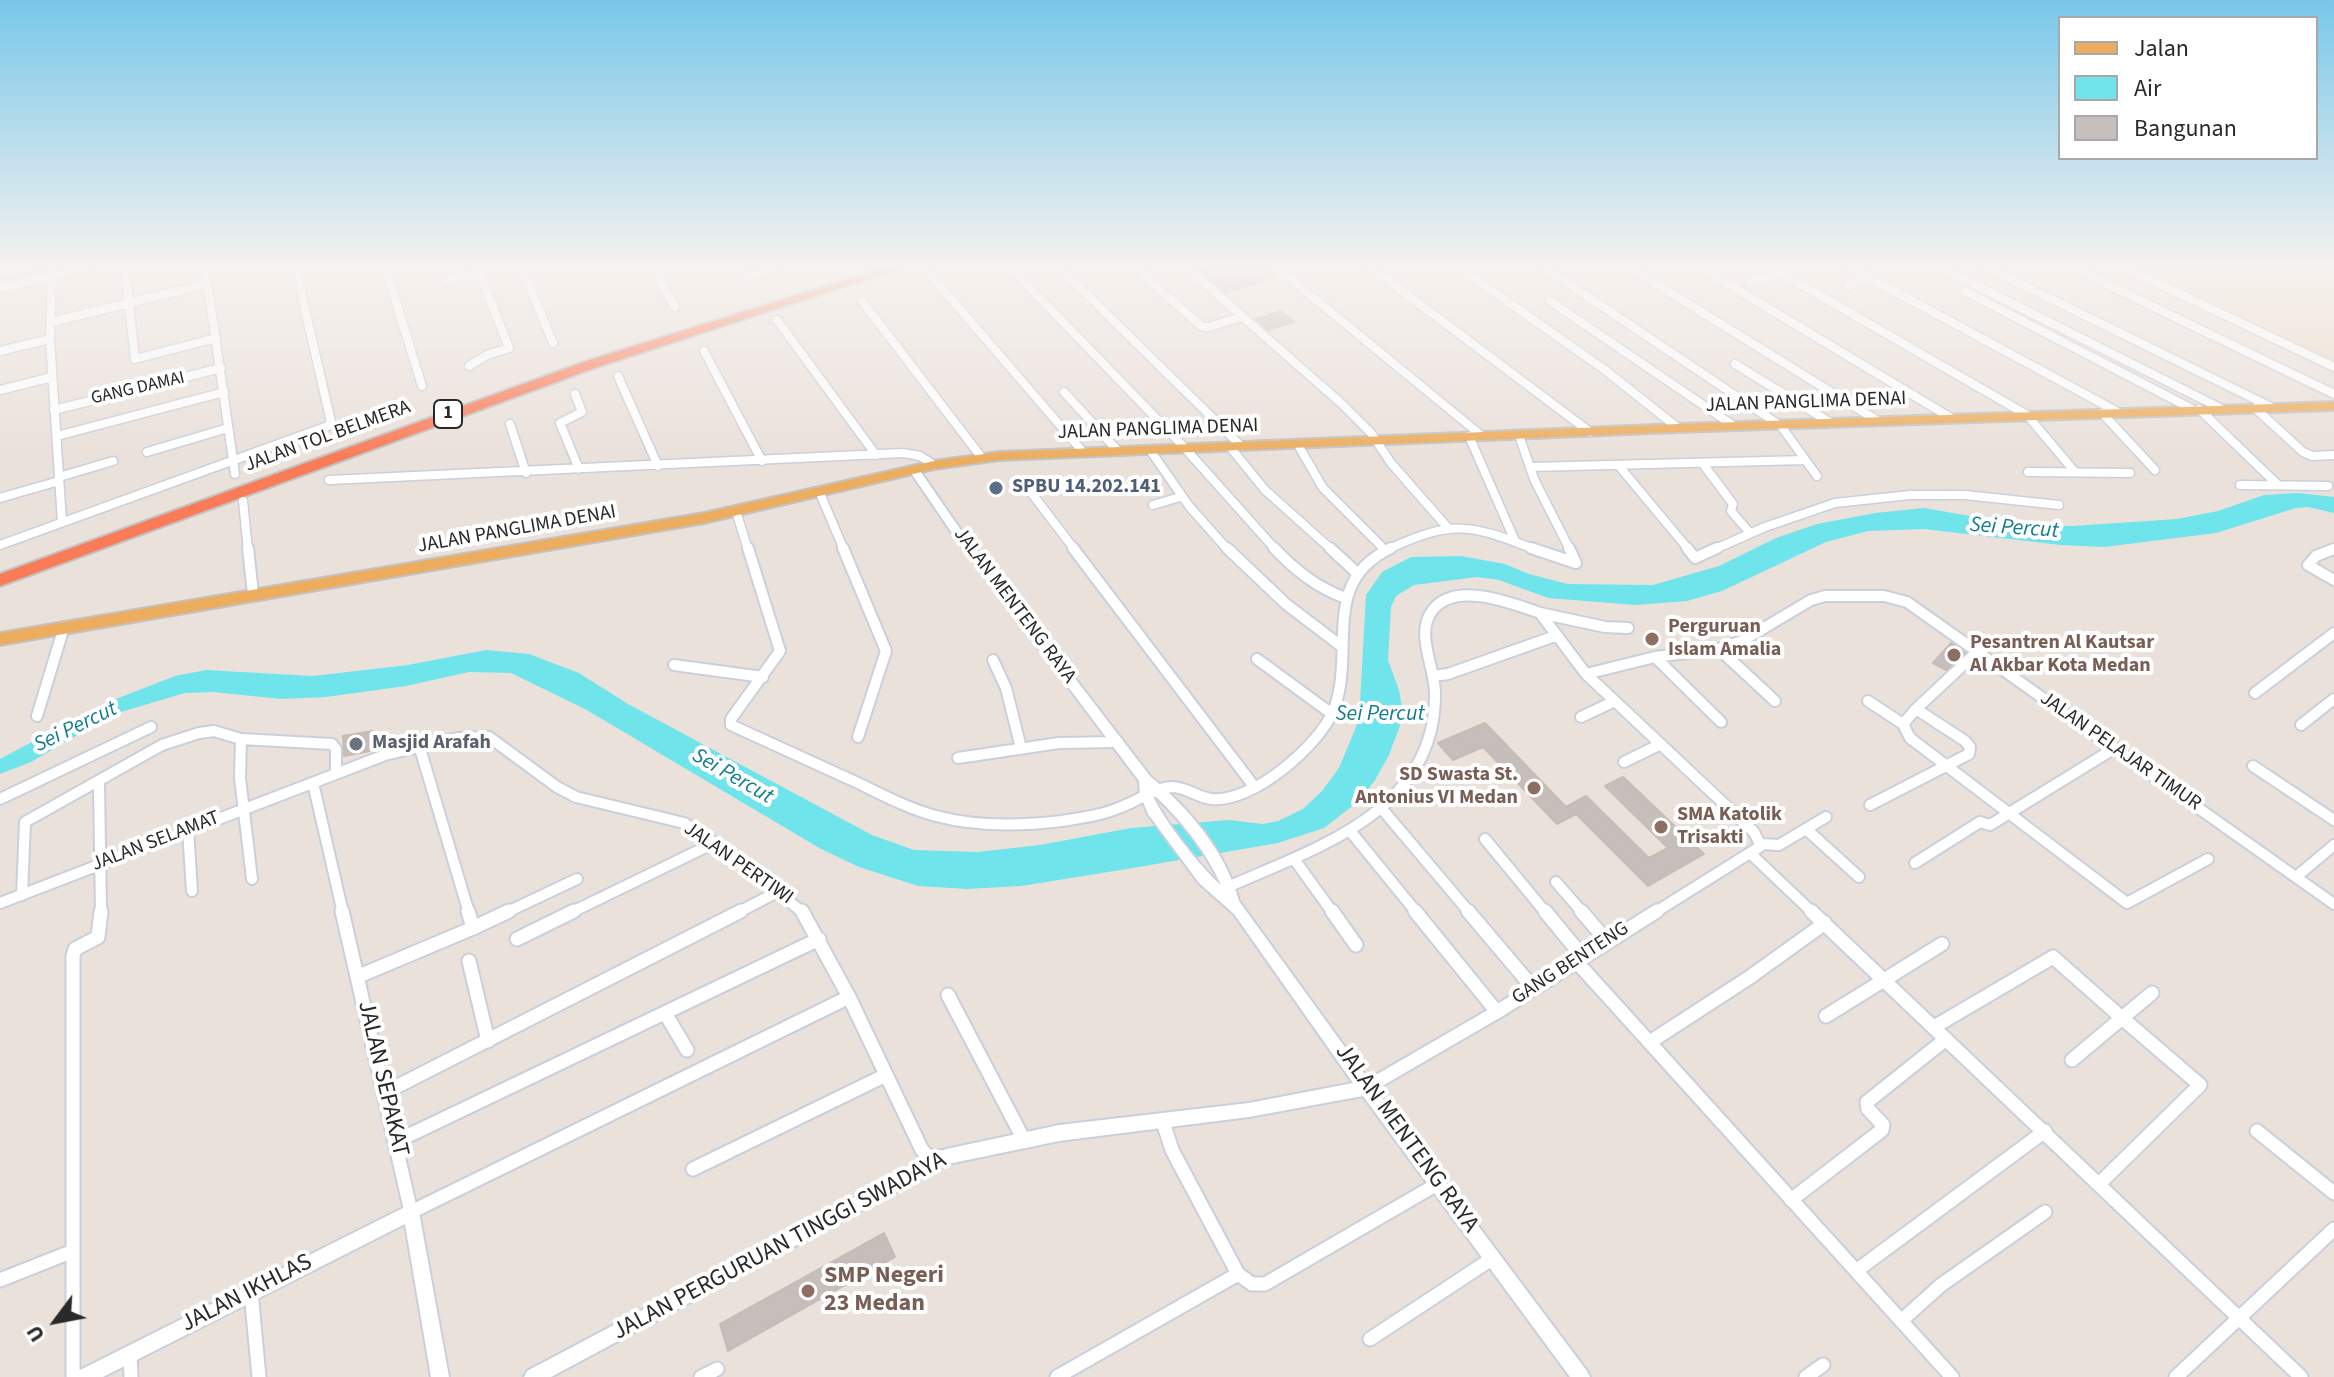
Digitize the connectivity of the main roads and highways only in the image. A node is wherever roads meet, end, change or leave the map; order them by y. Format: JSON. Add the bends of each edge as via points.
{"nodes":[{"id":1,"x":667,"y":330,"type":"edge"},
{"id":2,"x":699,"y":330,"type":"edge"},
{"id":3,"x":2334,"y":406,"type":"edge"},
{"id":4,"x":0,"y":567,"type":"edge"},
{"id":5,"x":0,"y":580,"type":"edge"},
{"id":6,"x":0,"y":639,"type":"edge"}],
"edges":[{"from":1,"to":4,"type":"highway","name":"JALAN TOL BELMERA","number":"1"},
{"from":2,"to":5,"type":"highway","name":"JALAN TOL BELMERA","number":"1","via":[[564,373]]},
{"from":3,"to":6,"type":"main road","name":"JALAN PANGLIMA DENAI","via":[[982,458],[736,511]]}]}
